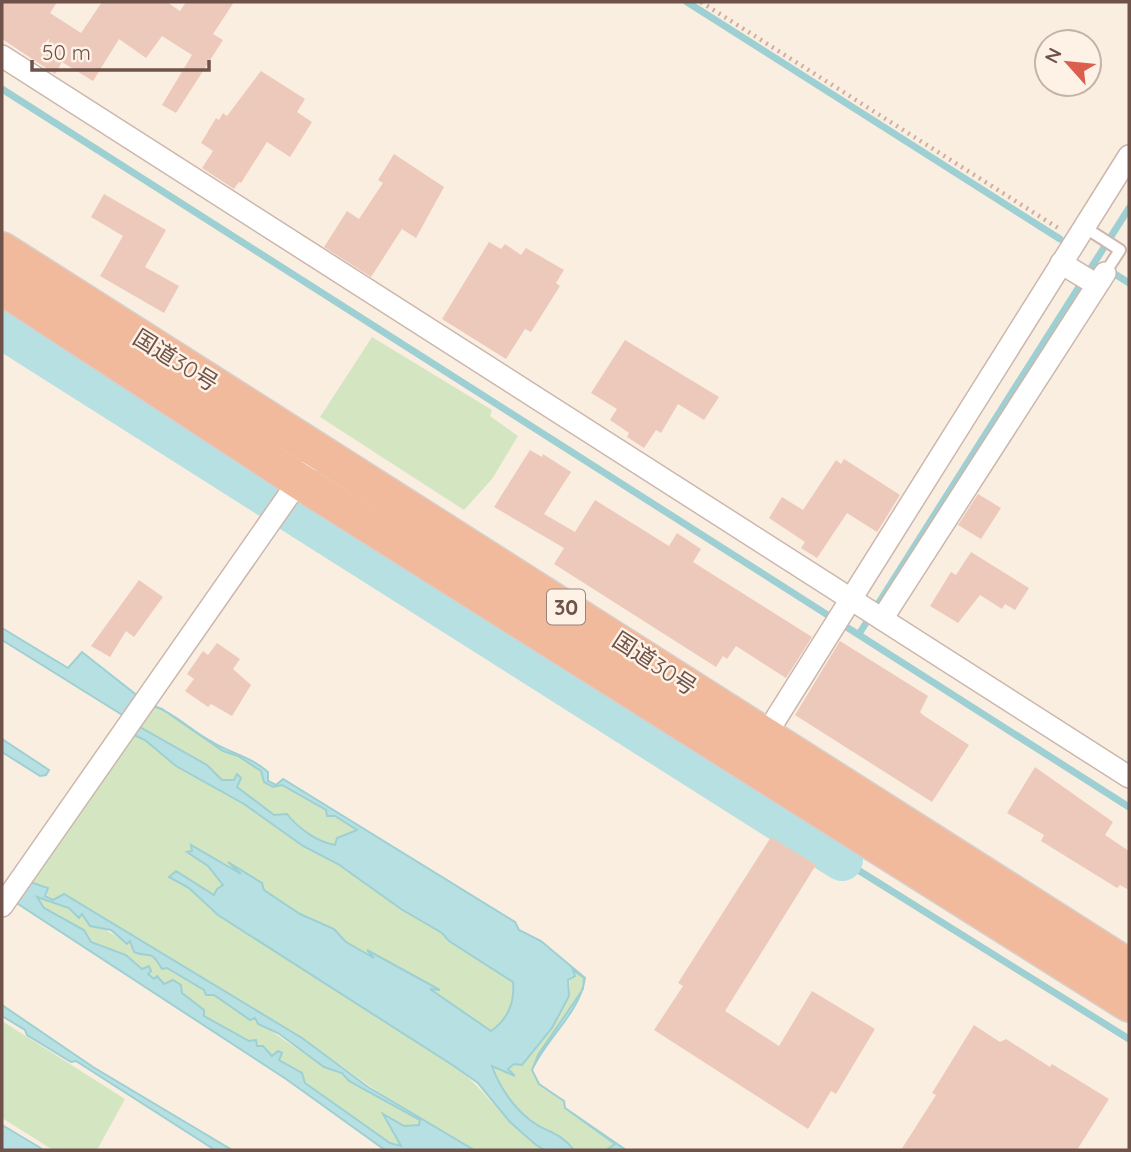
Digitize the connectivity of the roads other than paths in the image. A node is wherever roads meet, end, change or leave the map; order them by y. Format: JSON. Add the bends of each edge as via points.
{"nodes":[{"id":1,"x":2,"y":56,"type":"edge"},
{"id":2,"x":1129,"y":156,"type":"edge"},
{"id":3,"x":1087,"y":234,"type":"junction"},
{"id":4,"x":2,"y":250,"type":"edge"},
{"id":5,"x":1090,"y":273,"type":"junction"},
{"id":6,"x":2,"y":287,"type":"edge"},
{"id":7,"x":320,"y":451,"type":"junction"},
{"id":8,"x":295,"y":487,"type":"junction"},
{"id":9,"x":856,"y":613,"type":"junction"},
{"id":10,"x":766,"y":735,"type":"junction"},
{"id":11,"x":745,"y":764,"type":"junction"},
{"id":12,"x":1129,"y":777,"type":"edge"},
{"id":13,"x":2,"y":906,"type":"edge"},
{"id":14,"x":1129,"y":967,"type":"edge"},
{"id":15,"x":1129,"y":1004,"type":"edge"}],
"edges":[{"from":1,"to":9,"type":"street"},
{"from":2,"to":3,"type":"street"},
{"from":3,"to":5,"type":"street"},
{"from":3,"to":5,"type":"lane","via":[[1120,250]]},
{"from":4,"to":7,"type":"highway","name":"国道30号","number":"30"},
{"from":5,"to":9,"type":"street"},
{"from":5,"to":9,"type":"street"},
{"from":6,"to":8,"type":"highway","name":"国道30号","number":"30"},
{"from":7,"to":8,"type":"street"},
{"from":7,"to":10,"type":"highway","name":"国道30号","number":"30"},
{"from":8,"to":11,"type":"highway","name":"国道30号","number":"30"},
{"from":8,"to":13,"type":"street"},
{"from":9,"to":10,"type":"street"},
{"from":9,"to":12,"type":"street"},
{"from":10,"to":11,"type":"street"},
{"from":10,"to":14,"type":"highway","name":"国道30号","number":"30"},
{"from":11,"to":15,"type":"highway","name":"国道30号","number":"30"}]}
